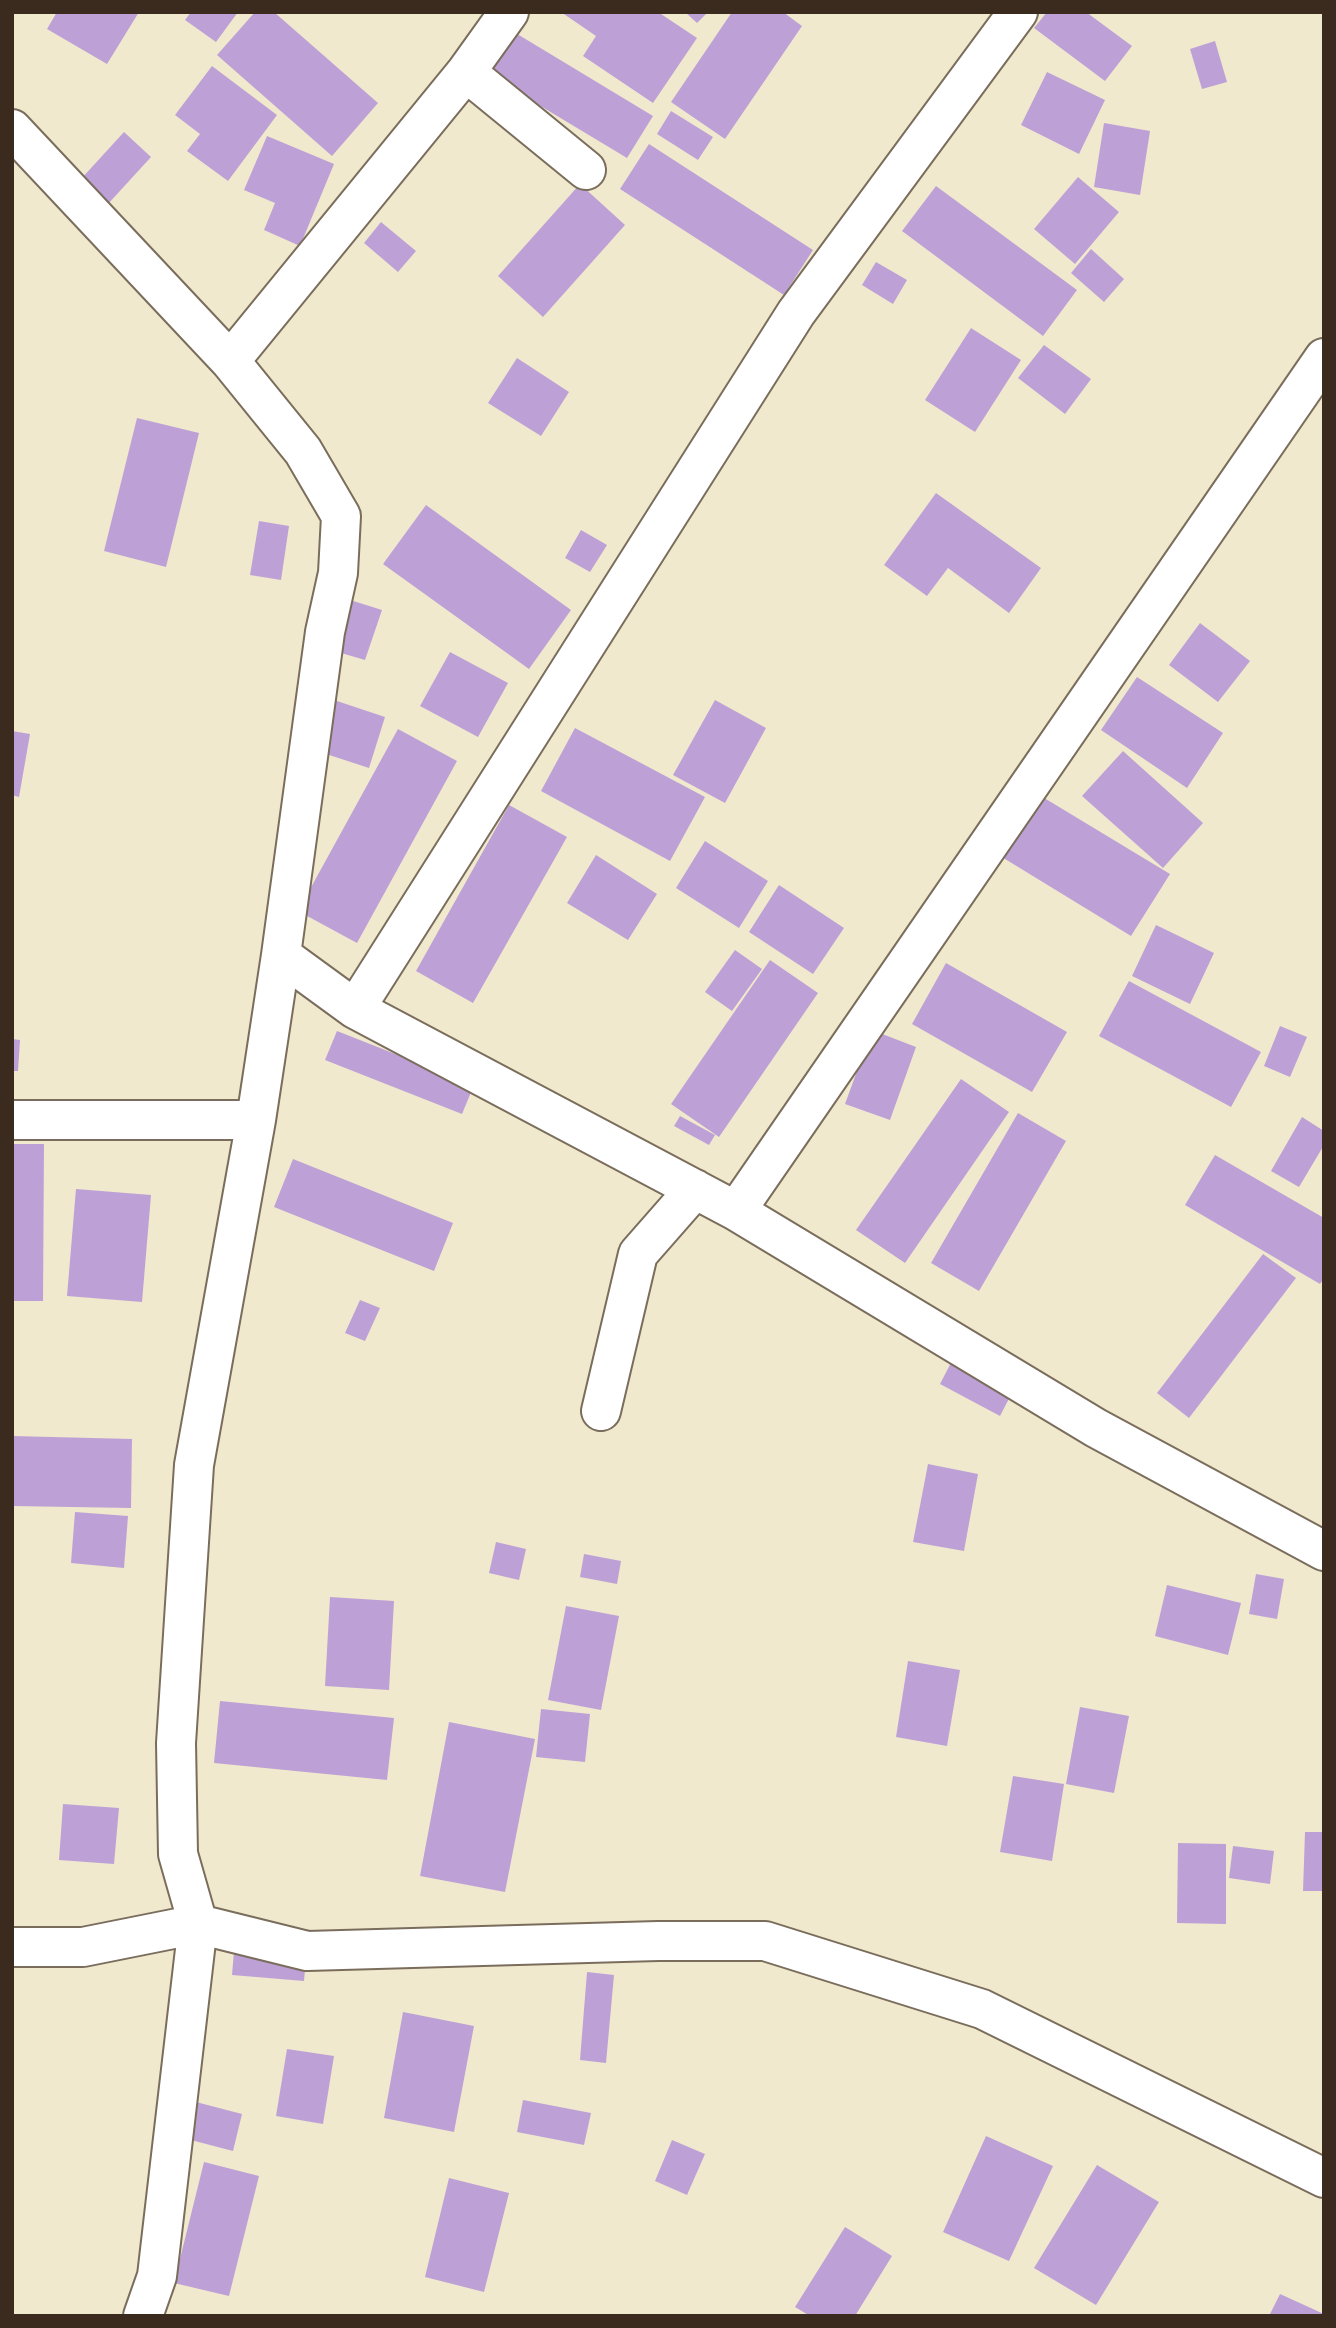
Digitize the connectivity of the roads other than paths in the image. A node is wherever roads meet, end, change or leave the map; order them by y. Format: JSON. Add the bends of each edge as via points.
{"nodes":[{"id":1,"x":509,"y":12,"type":"edge"},
{"id":2,"x":1018,"y":12,"type":"edge"},
{"id":3,"x":466,"y":72,"type":"junction"},
{"id":4,"x":12,"y":129,"type":"edge"},
{"id":5,"x":586,"y":170,"type":"dead end"},
{"id":6,"x":1324,"y":358,"type":"edge"},
{"id":7,"x":230,"y":361,"type":"junction"},
{"id":8,"x":281,"y":956,"type":"junction"},
{"id":9,"x":355,"y":1009,"type":"junction"},
{"id":10,"x":12,"y":1120,"type":"edge"},
{"id":11,"x":256,"y":1120,"type":"junction"},
{"id":12,"x":695,"y":1189,"type":"junction"},
{"id":13,"x":736,"y":1211,"type":"junction"},
{"id":14,"x":601,"y":1411,"type":"dead end"},
{"id":15,"x":1324,"y":1550,"type":"edge"},
{"id":16,"x":198,"y":1924,"type":"junction"},
{"id":17,"x":12,"y":1947,"type":"edge"},
{"id":18,"x":1324,"y":2178,"type":"edge"},
{"id":19,"x":144,"y":2316,"type":"edge"}],
"edges":[{"from":1,"to":3,"type":"street"},
{"from":2,"to":9,"type":"street","via":[[796,313]]},
{"from":3,"to":5,"type":"street"},
{"from":3,"to":7,"type":"street"},
{"from":4,"to":7,"type":"street"},
{"from":6,"to":13,"type":"street"},
{"from":7,"to":8,"type":"street","via":[[303,451],[341,516],[338,573],[325,632]]},
{"from":8,"to":9,"type":"street"},
{"from":8,"to":11,"type":"street"},
{"from":9,"to":12,"type":"street"},
{"from":10,"to":11,"type":"street"},
{"from":11,"to":16,"type":"street","via":[[194,1465],[176,1743],[178,1854]]},
{"from":12,"to":13,"type":"street"},
{"from":12,"to":14,"type":"street","via":[[638,1254]]},
{"from":13,"to":15,"type":"street","via":[[1096,1428]]},
{"from":16,"to":17,"type":"street","via":[[83,1947]]},
{"from":16,"to":18,"type":"street","via":[[307,1951],[765,1941],[982,2009]]},
{"from":16,"to":19,"type":"street","via":[[157,2276]]}]}
